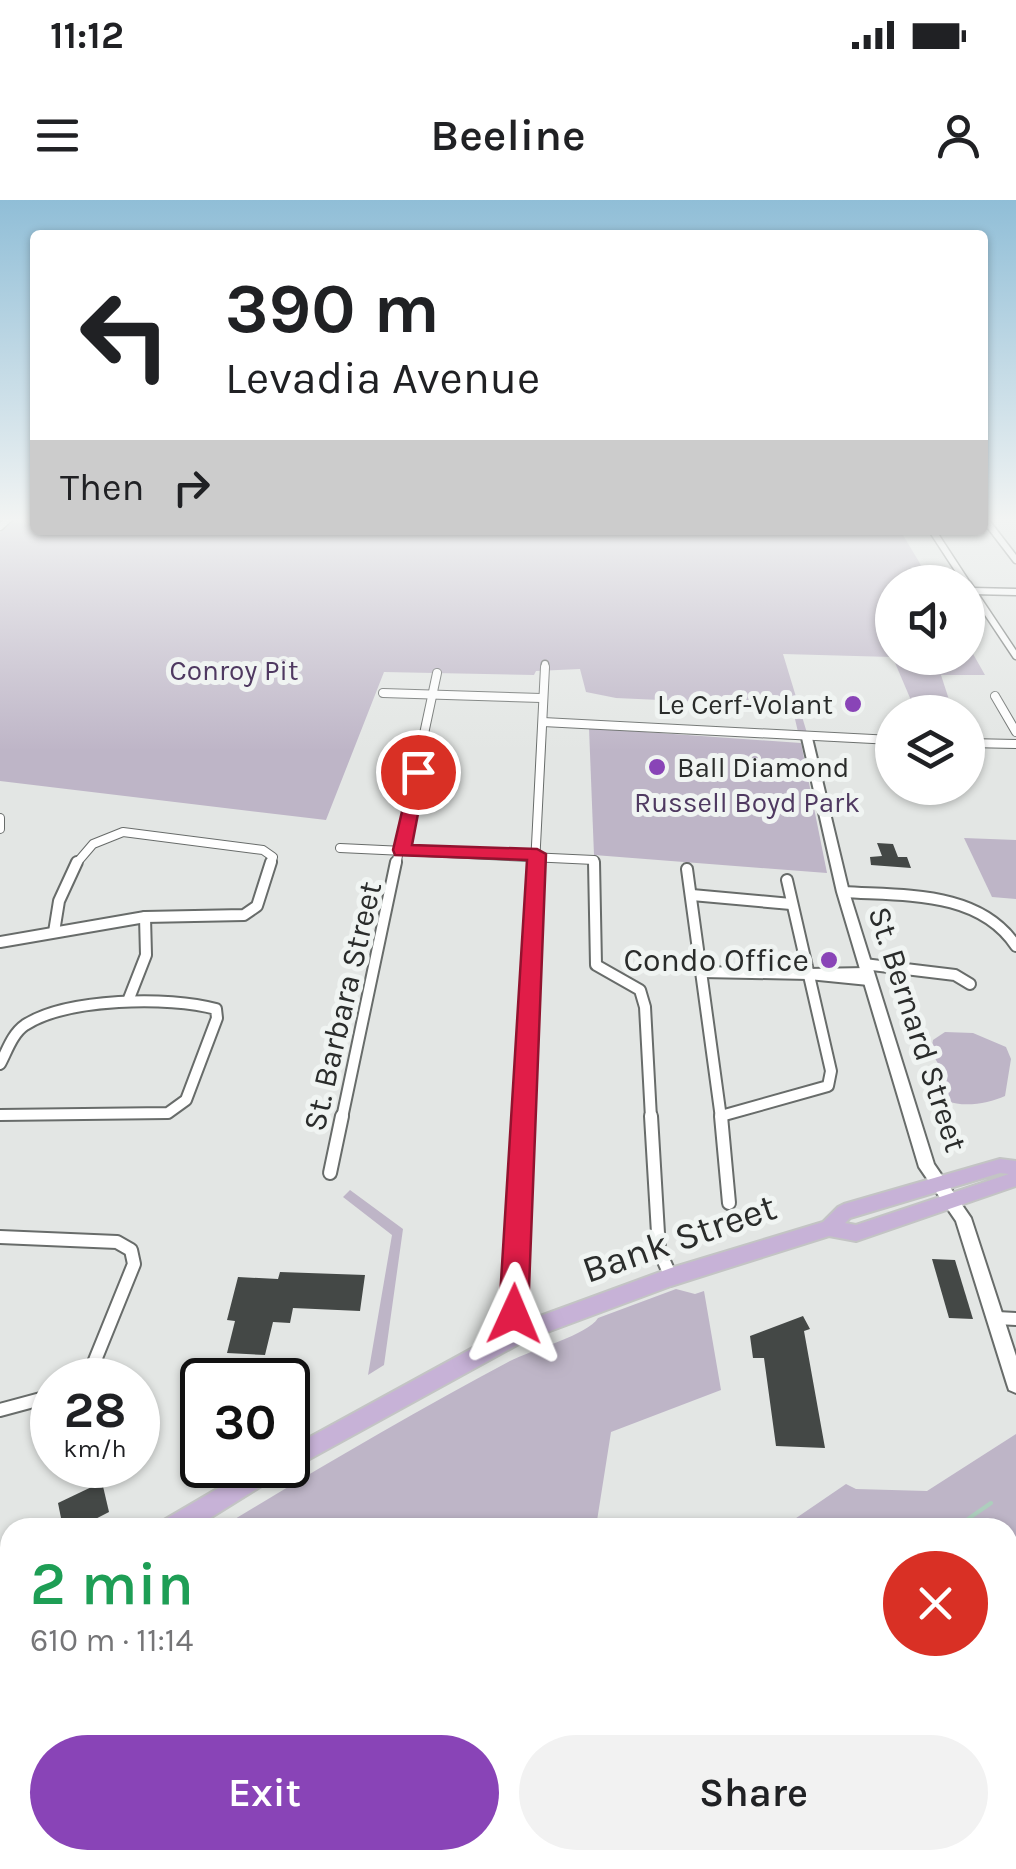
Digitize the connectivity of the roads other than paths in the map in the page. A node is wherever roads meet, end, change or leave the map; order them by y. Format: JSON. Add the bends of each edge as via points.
{"nodes":[{"id":1,"x":985,"y":610,"type":"edge"},
{"id":2,"x":1016,"y":656,"type":"edge"},
{"id":3,"x":545,"y":664,"type":"dead end"},
{"id":4,"x":437,"y":673,"type":"dead end"},
{"id":5,"x":383,"y":693,"type":"dead end"},
{"id":6,"x":434,"y":694,"type":"junction"},
{"id":7,"x":995,"y":696,"type":"dead end"},
{"id":8,"x":541,"y":698,"type":"junction"},
{"id":9,"x":543,"y":722,"type":"junction"},
{"id":10,"x":1016,"y":732,"type":"edge"},
{"id":11,"x":806,"y":738,"type":"junction"},
{"id":12,"x":875,"y":740,"type":"edge"},
{"id":13,"x":985,"y":743,"type":"edge"},
{"id":14,"x":1016,"y":744,"type":"edge"},
{"id":15,"x":0,"y":818,"type":"edge"},
{"id":16,"x":0,"y":829,"type":"edge"},
{"id":17,"x":340,"y":848,"type":"dead end"},
{"id":18,"x":402,"y":850,"type":"junction"},
{"id":19,"x":537,"y":854,"type":"junction"},
{"id":20,"x":687,"y":869,"type":"dead end"},
{"id":21,"x":787,"y":880,"type":"dead end"},
{"id":22,"x":843,"y":892,"type":"junction"},
{"id":23,"x":692,"y":895,"type":"junction"},
{"id":24,"x":791,"y":904,"type":"junction"},
{"id":25,"x":145,"y":917,"type":"junction"},
{"id":26,"x":54,"y":932,"type":"junction"},
{"id":27,"x":1014,"y":934,"type":"edge"},
{"id":28,"x":0,"y":942,"type":"edge"},
{"id":29,"x":1016,"y":946,"type":"edge"},
{"id":30,"x":702,"y":972,"type":"junction"},
{"id":31,"x":867,"y":972,"type":"junction"},
{"id":32,"x":809,"y":974,"type":"junction"},
{"id":33,"x":970,"y":984,"type":"dead end"},
{"id":34,"x":128,"y":1001,"type":"junction"},
{"id":35,"x":0,"y":1064,"type":"edge"},
{"id":36,"x":0,"y":1115,"type":"edge"},
{"id":37,"x":721,"y":1116,"type":"junction"},
{"id":38,"x":1016,"y":1168,"type":"edge"},
{"id":39,"x":330,"y":1173,"type":"dead end"},
{"id":40,"x":1016,"y":1179,"type":"edge"},
{"id":41,"x":939,"y":1183,"type":"junction"},
{"id":42,"x":952,"y":1201,"type":"junction"},
{"id":43,"x":729,"y":1202,"type":"dead end"},
{"id":44,"x":830,"y":1228,"type":"junction"},
{"id":45,"x":0,"y":1237,"type":"edge"},
{"id":46,"x":671,"y":1277,"type":"junction"},
{"id":47,"x":1006,"y":1319,"type":"edge"},
{"id":48,"x":520,"y":1333,"type":"junction"},
{"id":49,"x":96,"y":1358,"type":"edge"},
{"id":50,"x":1016,"y":1384,"type":"edge"},
{"id":51,"x":30,"y":1402,"type":"edge"},
{"id":52,"x":0,"y":1410,"type":"edge"},
{"id":53,"x":310,"y":1448,"type":"edge"},
{"id":54,"x":239,"y":1488,"type":"edge"},
{"id":55,"x":189,"y":1518,"type":"edge"}],
"edges":[{"from":1,"to":2,"type":"street"},
{"from":3,"to":8,"type":"street"},
{"from":4,"to":6,"type":"street","name":"St. Barbara Street"},
{"from":5,"to":6,"type":"street"},
{"from":6,"to":8,"type":"street"},
{"from":6,"to":18,"type":"street","name":"St. Barbara Street"},
{"from":7,"to":10,"type":"street"},
{"from":8,"to":9,"type":"street"},
{"from":9,"to":11,"type":"street"},
{"from":9,"to":19,"type":"street"},
{"from":11,"to":12,"type":"street"},
{"from":11,"to":22,"type":"street","name":"St. Bernard Street"},
{"from":13,"to":14,"type":"street"},
{"from":15,"to":16,"type":"street"},
{"from":17,"to":18,"type":"street"},
{"from":18,"to":19,"type":"street"},
{"from":18,"to":39,"type":"street","name":"St. Barbara Street"},
{"from":19,"to":46,"type":"street","via":[[594,860],[596,965],[640,990],[646,1006],[658,1250]]},
{"from":19,"to":48,"type":"street","via":[[512,1306]]},
{"from":20,"to":23,"type":"street"},
{"from":21,"to":24,"type":"street"},
{"from":22,"to":27,"type":"street","via":[[961,904]]},
{"from":22,"to":31,"type":"street","name":"St. Bernard Street"},
{"from":23,"to":24,"type":"street"},
{"from":23,"to":30,"type":"street"},
{"from":24,"to":32,"type":"street"},
{"from":25,"to":26,"type":"street"},
{"from":25,"to":26,"type":"street","via":[[249,913],[273,857],[264,850],[108,834],[61,887]]},
{"from":25,"to":34,"type":"street","via":[[146,955]]},
{"from":26,"to":28,"type":"street"},
{"from":27,"to":29,"type":"street"},
{"from":30,"to":32,"type":"street"},
{"from":30,"to":37,"type":"street"},
{"from":31,"to":32,"type":"street"},
{"from":31,"to":33,"type":"street","via":[[955,974]]},
{"from":31,"to":41,"type":"street","name":"St. Bernard Street","via":[[927,1167]]},
{"from":32,"to":37,"type":"street","via":[[831,1071],[828,1086]]},
{"from":34,"to":35,"type":"street","via":[[25,1026]]},
{"from":34,"to":36,"type":"street","via":[[216,1009],[179,1109]]},
{"from":37,"to":43,"type":"street"},
{"from":38,"to":41,"type":"main road","name":"Bank Street","via":[[1000,1166]]},
{"from":40,"to":42,"type":"main road","name":"Bank Street"},
{"from":41,"to":42,"type":"street","name":"St. Bernard Street"},
{"from":41,"to":44,"type":"main road","name":"Bank Street","via":[[844,1212]]},
{"from":42,"to":44,"type":"main road","name":"Bank Street","via":[[856,1233]]},
{"from":42,"to":47,"type":"street","name":"St. Bernard Street"},
{"from":44,"to":46,"type":"main road","name":"Bank Street"},
{"from":45,"to":49,"type":"street","via":[[117,1242],[131,1250],[134,1264]]},
{"from":46,"to":48,"type":"main road","name":"Bank Street"},
{"from":47,"to":50,"type":"street","name":"St. Bernard Street"},
{"from":48,"to":53,"type":"main road","name":"Bank Street"},
{"from":51,"to":52,"type":"street"},
{"from":54,"to":55,"type":"main road"}]}
